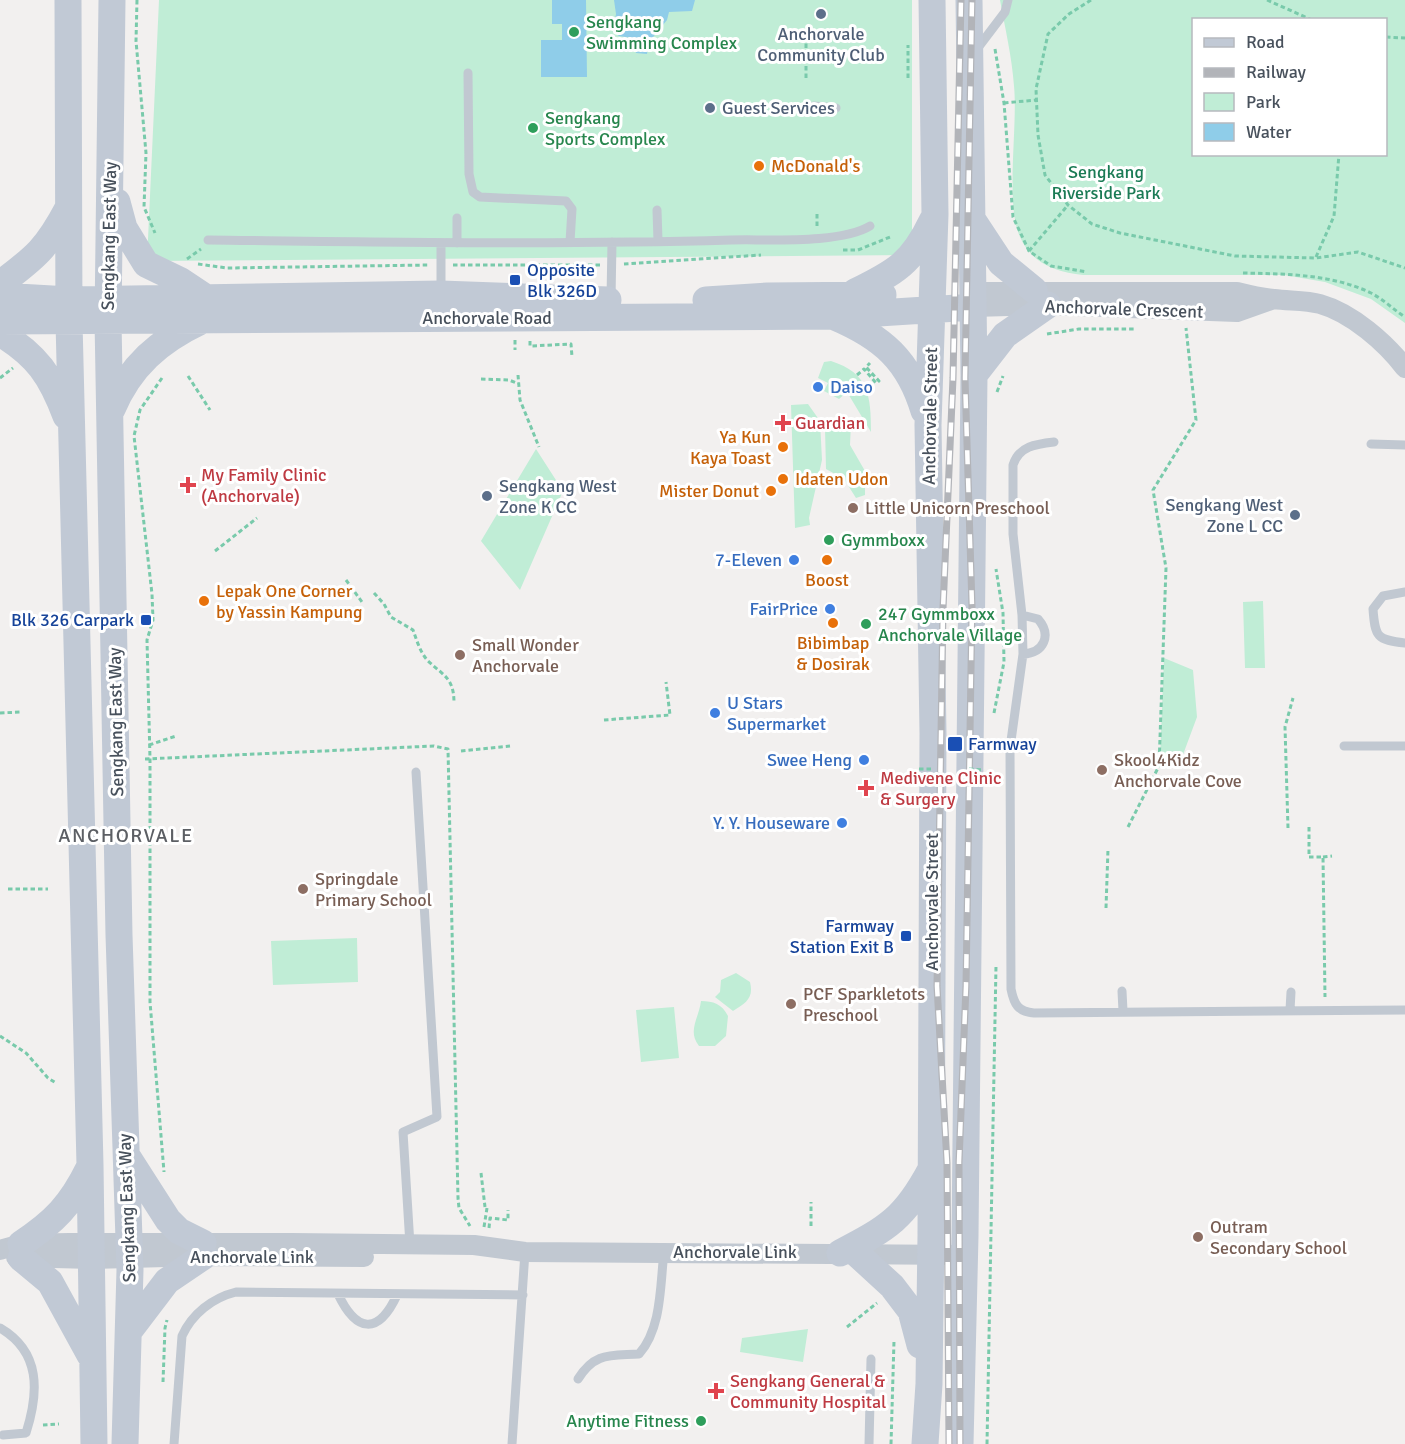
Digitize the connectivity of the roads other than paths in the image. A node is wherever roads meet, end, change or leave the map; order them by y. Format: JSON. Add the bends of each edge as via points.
{"nodes":[{"id":1,"x":68,"y":0,"type":"edge"},
{"id":2,"x":112,"y":0,"type":"edge"},
{"id":3,"x":969,"y":0,"type":"edge"},
{"id":4,"x":1008,"y":0,"type":"edge"},
{"id":5,"x":928,"y":1,"type":"edge"},
{"id":6,"x":971,"y":58,"type":"junction"},
{"id":7,"x":468,"y":73,"type":"dead end"},
{"id":8,"x":813,"y":106,"type":"dead end"},
{"id":9,"x":836,"y":108,"type":"dead end"},
{"id":10,"x":110,"y":176,"type":"junction"},
{"id":11,"x":69,"y":207,"type":"junction"},
{"id":12,"x":657,"y":210,"type":"dead end"},
{"id":13,"x":935,"y":214,"type":"junction"},
{"id":14,"x":457,"y":218,"type":"dead end"},
{"id":15,"x":972,"y":218,"type":"junction"},
{"id":16,"x":870,"y":226,"type":"dead end"},
{"id":17,"x":208,"y":240,"type":"dead end"},
{"id":18,"x":658,"y":241,"type":"junction"},
{"id":19,"x":570,"y":242,"type":"junction"},
{"id":20,"x":612,"y":242,"type":"junction"},
{"id":21,"x":441,"y":243,"type":"junction"},
{"id":22,"x":457,"y":243,"type":"junction"},
{"id":23,"x":0,"y":284,"type":"edge"},
{"id":24,"x":441,"y":294,"type":"junction"},
{"id":25,"x":0,"y":296,"type":"edge"},
{"id":26,"x":849,"y":296,"type":"junction"},
{"id":27,"x":1041,"y":298,"type":"junction"},
{"id":28,"x":973,"y":299,"type":"junction"},
{"id":29,"x":1273,"y":299,"type":"junction"},
{"id":30,"x":611,"y":300,"type":"junction"},
{"id":31,"x":932,"y":301,"type":"junction"},
{"id":32,"x":205,"y":308,"type":"junction"},
{"id":33,"x":108,"y":309,"type":"junction"},
{"id":34,"x":69,"y":311,"type":"junction"},
{"id":35,"x":831,"y":316,"type":"junction"},
{"id":36,"x":0,"y":321,"type":"edge"},
{"id":37,"x":0,"y":333,"type":"edge"},
{"id":38,"x":1405,"y":368,"type":"edge"},
{"id":39,"x":974,"y":375,"type":"junction"},
{"id":40,"x":111,"y":411,"type":"junction"},
{"id":41,"x":928,"y":425,"type":"junction"},
{"id":42,"x":72,"y":431,"type":"junction"},
{"id":43,"x":1054,"y":442,"type":"dead end"},
{"id":44,"x":1371,"y":444,"type":"dead end"},
{"id":45,"x":1405,"y":445,"type":"edge"},
{"id":46,"x":1405,"y":592,"type":"edge"},
{"id":47,"x":1022,"y":615,"type":"junction"},
{"id":48,"x":1405,"y":643,"type":"edge"},
{"id":49,"x":1023,"y":654,"type":"junction"},
{"id":50,"x":1344,"y":746,"type":"dead end"},
{"id":51,"x":1405,"y":746,"type":"edge"},
{"id":52,"x":416,"y":772,"type":"dead end"},
{"id":53,"x":1122,"y":991,"type":"dead end"},
{"id":54,"x":1291,"y":992,"type":"dead end"},
{"id":55,"x":1290,"y":1010,"type":"junction"},
{"id":56,"x":1405,"y":1010,"type":"edge"},
{"id":57,"x":1123,"y":1011,"type":"junction"},
{"id":58,"x":126,"y":1155,"type":"junction"},
{"id":59,"x":90,"y":1165,"type":"junction"},
{"id":60,"x":932,"y":1168,"type":"junction"},
{"id":61,"x":410,"y":1245,"type":"junction"},
{"id":62,"x":204,"y":1249,"type":"junction"},
{"id":63,"x":21,"y":1251,"type":"junction"},
{"id":64,"x":92,"y":1251,"type":"junction"},
{"id":65,"x":129,"y":1251,"type":"junction"},
{"id":66,"x":504,"y":1251,"type":"junction"},
{"id":67,"x":525,"y":1252,"type":"junction"},
{"id":68,"x":664,"y":1252,"type":"junction"},
{"id":69,"x":848,"y":1253,"type":"junction"},
{"id":70,"x":931,"y":1254,"type":"junction"},
{"id":71,"x":965,"y":1255,"type":"junction"},
{"id":72,"x":338,"y":1294,"type":"junction"},
{"id":73,"x":397,"y":1295,"type":"junction"},
{"id":74,"x":523,"y":1295,"type":"junction"},
{"id":75,"x":0,"y":1328,"type":"edge"},
{"id":76,"x":129,"y":1331,"type":"junction"},
{"id":77,"x":871,"y":1359,"type":"dead end"},
{"id":78,"x":94,"y":1362,"type":"junction"},
{"id":79,"x":578,"y":1379,"type":"dead end"},
{"id":80,"x":929,"y":1384,"type":"junction"},
{"id":81,"x":3,"y":1435,"type":"dead end"},
{"id":82,"x":94,"y":1444,"type":"edge"},
{"id":83,"x":125,"y":1444,"type":"edge"},
{"id":84,"x":174,"y":1444,"type":"edge"},
{"id":85,"x":512,"y":1444,"type":"edge"},
{"id":86,"x":869,"y":1444,"type":"edge"},
{"id":87,"x":925,"y":1444,"type":"edge"},
{"id":88,"x":960,"y":1444,"type":"edge"}],
"edges":[{"from":1,"to":11,"type":"street","name":"Sengkang East Way"},
{"from":2,"to":10,"type":"street","name":"Sengkang East Way"},
{"from":3,"to":6,"type":"street","name":"Anchorvale Street"},
{"from":4,"to":6,"type":"lane","via":[[1005,12]]},
{"from":5,"to":13,"type":"street","name":"Anchorvale Street"},
{"from":6,"to":15,"type":"street","name":"Anchorvale Street"},
{"from":7,"to":19,"type":"lane","via":[[473,192],[480,197],[566,201],[572,209]]},
{"from":8,"to":9,"type":"lane"},
{"from":10,"to":32,"type":"street","via":[[124,228],[146,264],[181,281]]},
{"from":10,"to":33,"type":"street","name":"Sengkang East Way"},
{"from":11,"to":23,"type":"street","via":[[39,255]]},
{"from":11,"to":34,"type":"street","name":"Sengkang East Way"},
{"from":12,"to":18,"type":"lane"},
{"from":13,"to":26,"type":"street","via":[[911,258]]},
{"from":13,"to":31,"type":"street","name":"Anchorvale Street"},
{"from":14,"to":22,"type":"lane"},
{"from":15,"to":27,"type":"street","via":[[1001,263]]},
{"from":15,"to":28,"type":"street","name":"Anchorvale Street"},
{"from":16,"to":18,"type":"lane","via":[[839,237]]},
{"from":17,"to":21,"type":"lane"},
{"from":18,"to":20,"type":"lane"},
{"from":19,"to":20,"type":"lane"},
{"from":19,"to":22,"type":"lane"},
{"from":20,"to":30,"type":"lane"},
{"from":21,"to":22,"type":"lane"},
{"from":21,"to":24,"type":"lane"},
{"from":24,"to":30,"type":"street","name":"Anchorvale Road"},
{"from":24,"to":32,"type":"street","name":"Anchorvale Road"},
{"from":25,"to":34,"type":"street","name":"Anchorvale Road"},
{"from":26,"to":30,"type":"street","name":"Anchorvale Road"},
{"from":26,"to":31,"type":"street","name":"Anchorvale Road"},
{"from":27,"to":28,"type":"street","name":"Anchorvale Crescent"},
{"from":27,"to":29,"type":"street","name":"Anchorvale Crescent","via":[[1237,292]]},
{"from":27,"to":29,"type":"street","name":"Anchorvale Crescent","via":[[1185,312],[1237,312]]},
{"from":27,"to":39,"type":"street","via":[[1005,334]]},
{"from":28,"to":31,"type":"street","name":"Anchorvale Road"},
{"from":28,"to":39,"type":"street","name":"Anchorvale Street"},
{"from":29,"to":38,"type":"street","name":"Anchorvale Crescent","via":[[1320,303],[1345,315],[1395,354]]},
{"from":31,"to":35,"type":"street","name":"Anchorvale Road"},
{"from":31,"to":41,"type":"street","name":"Anchorvale Street"},
{"from":32,"to":33,"type":"street","name":"Anchorvale Road"},
{"from":32,"to":35,"type":"street","name":"Anchorvale Road"},
{"from":32,"to":40,"type":"street","via":[[150,353],[123,384]]},
{"from":33,"to":34,"type":"street","name":"Anchorvale Road"},
{"from":33,"to":40,"type":"street","name":"Sengkang East Way"},
{"from":34,"to":36,"type":"street","name":"Anchorvale Road"},
{"from":34,"to":42,"type":"street","name":"Sengkang East Way"},
{"from":35,"to":41,"type":"street","via":[[874,335],[888,348],[909,372]]},
{"from":37,"to":42,"type":"street","via":[[32,354],[57,391]]},
{"from":39,"to":71,"type":"street","name":"Anchorvale Street"},
{"from":40,"to":58,"type":"street","name":"Sengkang East Way"},
{"from":41,"to":60,"type":"street","name":"Anchorvale Street","via":[[933,734]]},
{"from":42,"to":59,"type":"street","name":"Sengkang East Way"},
{"from":43,"to":47,"type":"lane","via":[[1022,449],[1013,465],[1013,534]]},
{"from":44,"to":45,"type":"lane"},
{"from":46,"to":48,"type":"lane","via":[[1383,596],[1372,609],[1377,634],[1386,641]]},
{"from":47,"to":49,"type":"lane"},
{"from":47,"to":49,"type":"lane","via":[[1038,619],[1046,633],[1040,649]]},
{"from":49,"to":57,"type":"lane","via":[[1010,748],[1013,996],[1023,1013]]},
{"from":50,"to":51,"type":"lane"},
{"from":52,"to":61,"type":"lane","via":[[437,1117],[404,1132]]},
{"from":53,"to":57,"type":"lane"},
{"from":54,"to":55,"type":"lane"},
{"from":55,"to":56,"type":"lane"},
{"from":55,"to":57,"type":"lane"},
{"from":58,"to":62,"type":"street","via":[[168,1220]]},
{"from":58,"to":65,"type":"street","name":"Sengkang East Way"},
{"from":59,"to":63,"type":"street","via":[[57,1219]]},
{"from":59,"to":64,"type":"street","name":"Sengkang East Way"},
{"from":60,"to":69,"type":"street","via":[[909,1208]]},
{"from":60,"to":70,"type":"street","name":"Anchorvale Street"},
{"from":61,"to":62,"type":"street","name":"Anchorvale Link"},
{"from":61,"to":66,"type":"street","name":"Anchorvale Link","via":[[474,1245]]},
{"from":62,"to":65,"type":"street","name":"Anchorvale Link"},
{"from":62,"to":66,"type":"street","name":"Anchorvale Link","via":[[474,1258]]},
{"from":62,"to":76,"type":"street","via":[[167,1281]]},
{"from":63,"to":64,"type":"street","name":"Anchorvale Link"},
{"from":63,"to":78,"type":"street","via":[[50,1282]]},
{"from":64,"to":65,"type":"street","name":"Anchorvale Link"},
{"from":64,"to":78,"type":"street","name":"Sengkang East Way"},
{"from":65,"to":76,"type":"street","name":"Sengkang East Way"},
{"from":66,"to":67,"type":"street","name":"Anchorvale Link"},
{"from":67,"to":68,"type":"street","name":"Anchorvale Link"},
{"from":67,"to":74,"type":"lane"},
{"from":68,"to":69,"type":"street","name":"Anchorvale Link"},
{"from":68,"to":79,"type":"lane","via":[[653,1332],[646,1346],[639,1354],[602,1356],[587,1364]]},
{"from":69,"to":70,"type":"street","name":"Anchorvale Link"},
{"from":69,"to":80,"type":"street","via":[[892,1286],[911,1311]]},
{"from":70,"to":71,"type":"street","name":"Anchorvale Link"},
{"from":70,"to":80,"type":"street","name":"Anchorvale Street"},
{"from":71,"to":88,"type":"street","name":"Anchorvale Street"},
{"from":72,"to":73,"type":"lane"},
{"from":72,"to":73,"type":"lane","via":[[356,1321],[371,1324],[388,1313]]},
{"from":72,"to":84,"type":"lane","via":[[236,1292],[222,1295],[204,1307],[182,1336]]},
{"from":73,"to":74,"type":"lane"},
{"from":74,"to":85,"type":"lane"},
{"from":75,"to":81,"type":"lane","via":[[27,1354],[35,1371],[26,1433]]},
{"from":76,"to":83,"type":"street","name":"Sengkang East Way"},
{"from":77,"to":86,"type":"lane"},
{"from":78,"to":82,"type":"street","name":"Sengkang East Way"},
{"from":80,"to":87,"type":"street","name":"Anchorvale Street"}]}
